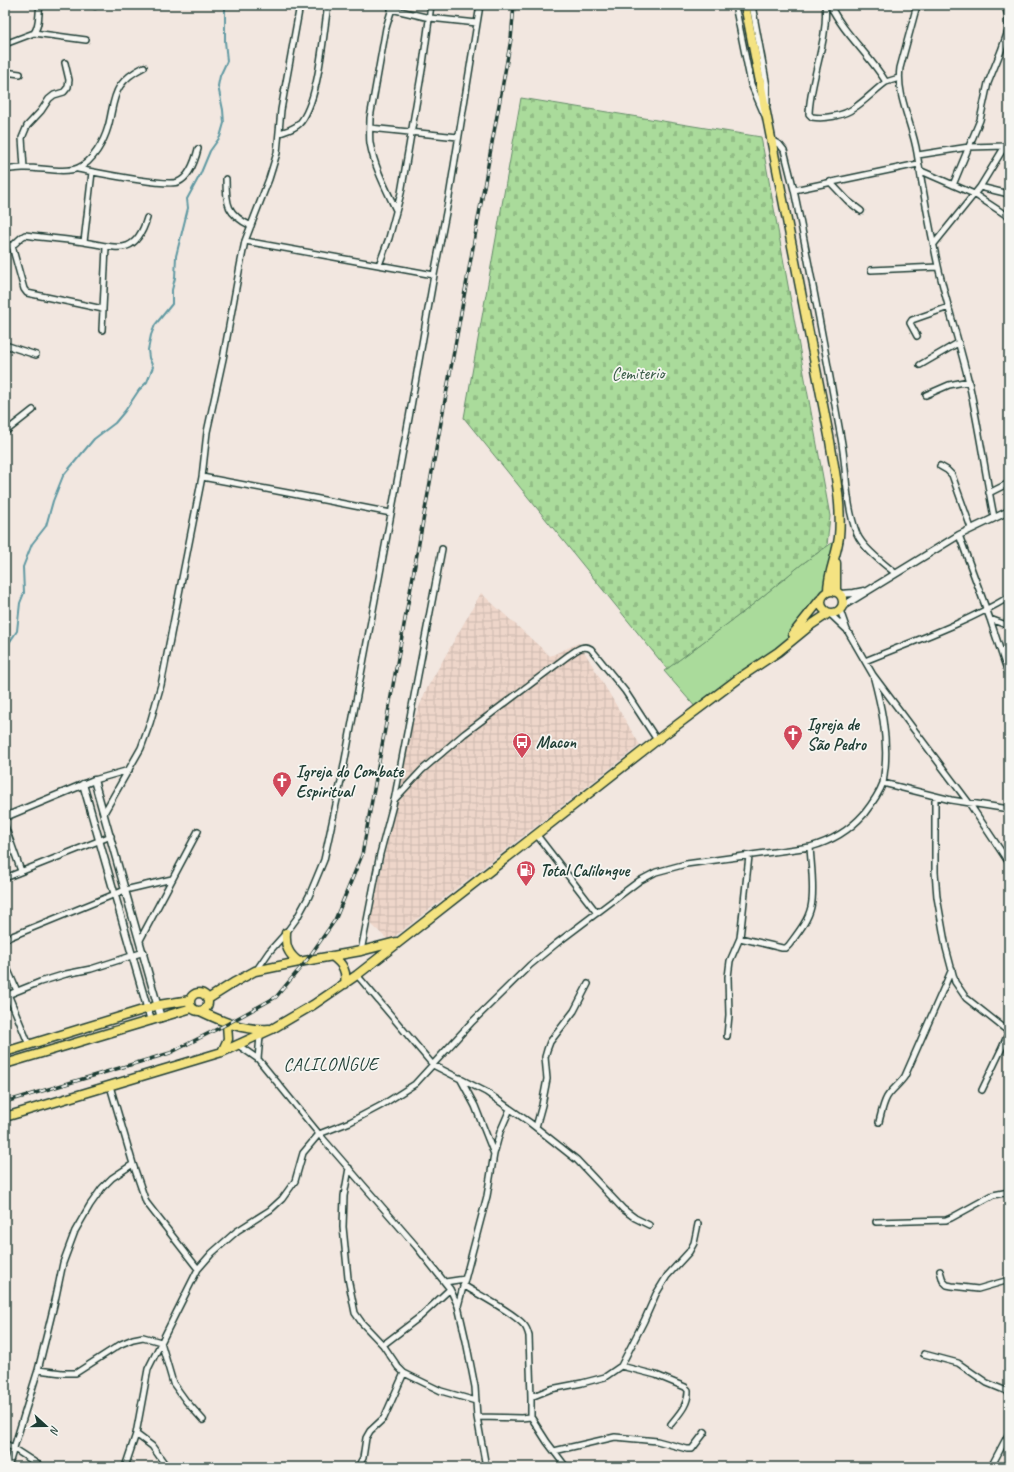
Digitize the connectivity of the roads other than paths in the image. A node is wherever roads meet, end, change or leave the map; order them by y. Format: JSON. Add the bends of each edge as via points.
{"nodes":[{"id":1,"x":40,"y":5,"type":"edge"},
{"id":2,"x":300,"y":5,"type":"edge"},
{"id":3,"x":328,"y":5,"type":"edge"},
{"id":4,"x":431,"y":5,"type":"edge"},
{"id":5,"x":480,"y":5,"type":"edge"},
{"id":6,"x":735,"y":5,"type":"edge"},
{"id":7,"x":745,"y":5,"type":"edge"},
{"id":8,"x":752,"y":5,"type":"edge"},
{"id":9,"x":825,"y":5,"type":"edge"},
{"id":10,"x":830,"y":5,"type":"edge"},
{"id":11,"x":926,"y":5,"type":"edge"},
{"id":12,"x":1005,"y":5,"type":"edge"},
{"id":13,"x":917,"y":6,"type":"edge"},
{"id":14,"x":392,"y":7,"type":"edge"},
{"id":15,"x":430,"y":18,"type":"junction"},
{"id":16,"x":477,"y":23,"type":"junction"},
{"id":17,"x":34,"y":33,"type":"junction"},
{"id":18,"x":86,"y":40,"type":"dead end"},
{"id":19,"x":5,"y":44,"type":"edge"},
{"id":20,"x":65,"y":63,"type":"dead end"},
{"id":21,"x":144,"y":67,"type":"dead end"},
{"id":22,"x":5,"y":72,"type":"edge"},
{"id":23,"x":20,"y":74,"type":"dead end"},
{"id":24,"x":899,"y":78,"type":"junction"},
{"id":25,"x":886,"y":82,"type":"junction"},
{"id":26,"x":768,"y":125,"type":"junction"},
{"id":27,"x":370,"y":128,"type":"junction"},
{"id":28,"x":411,"y":131,"type":"junction"},
{"id":29,"x":280,"y":133,"type":"junction"},
{"id":30,"x":458,"y":137,"type":"junction"},
{"id":31,"x":772,"y":140,"type":"junction"},
{"id":32,"x":1008,"y":145,"type":"edge"},
{"id":33,"x":969,"y":147,"type":"junction"},
{"id":34,"x":198,"y":149,"type":"dead end"},
{"id":35,"x":918,"y":155,"type":"junction"},
{"id":36,"x":918,"y":164,"type":"junction"},
{"id":37,"x":24,"y":168,"type":"junction"},
{"id":38,"x":78,"y":169,"type":"junction"},
{"id":39,"x":5,"y":170,"type":"edge"},
{"id":40,"x":919,"y":170,"type":"junction"},
{"id":41,"x":92,"y":172,"type":"junction"},
{"id":42,"x":226,"y":179,"type":"dead end"},
{"id":43,"x":830,"y":182,"type":"junction"},
{"id":44,"x":953,"y":185,"type":"junction"},
{"id":45,"x":980,"y":187,"type":"junction"},
{"id":46,"x":794,"y":190,"type":"junction"},
{"id":47,"x":974,"y":194,"type":"junction"},
{"id":48,"x":1009,"y":194,"type":"edge"},
{"id":49,"x":396,"y":210,"type":"junction"},
{"id":50,"x":861,"y":211,"type":"dead end"},
{"id":51,"x":1009,"y":216,"type":"edge"},
{"id":52,"x":148,"y":218,"type":"dead end"},
{"id":53,"x":251,"y":226,"type":"junction"},
{"id":54,"x":245,"y":241,"type":"junction"},
{"id":55,"x":84,"y":242,"type":"junction"},
{"id":56,"x":5,"y":244,"type":"edge"},
{"id":57,"x":934,"y":244,"type":"junction"},
{"id":58,"x":12,"y":246,"type":"junction"},
{"id":59,"x":106,"y":247,"type":"junction"},
{"id":60,"x":379,"y":265,"type":"junction"},
{"id":61,"x":938,"y":267,"type":"junction"},
{"id":62,"x":871,"y":270,"type":"dead end"},
{"id":63,"x":434,"y":275,"type":"junction"},
{"id":64,"x":949,"y":307,"type":"junction"},
{"id":65,"x":103,"y":309,"type":"junction"},
{"id":66,"x":102,"y":330,"type":"dead end"},
{"id":67,"x":917,"y":336,"type":"dead end"},
{"id":68,"x":958,"y":343,"type":"junction"},
{"id":69,"x":5,"y":345,"type":"edge"},
{"id":70,"x":36,"y":355,"type":"dead end"},
{"id":71,"x":920,"y":365,"type":"dead end"},
{"id":72,"x":969,"y":382,"type":"junction"},
{"id":73,"x":926,"y":394,"type":"dead end"},
{"id":74,"x":33,"y":410,"type":"dead end"},
{"id":75,"x":5,"y":432,"type":"edge"},
{"id":76,"x":940,"y":466,"type":"dead end"},
{"id":77,"x":202,"y":478,"type":"junction"},
{"id":78,"x":1009,"y":483,"type":"edge"},
{"id":79,"x":989,"y":493,"type":"junction"},
{"id":80,"x":1009,"y":511,"type":"edge"},
{"id":81,"x":391,"y":513,"type":"junction"},
{"id":82,"x":994,"y":517,"type":"junction"},
{"id":83,"x":971,"y":528,"type":"junction"},
{"id":84,"x":958,"y":535,"type":"junction"},
{"id":85,"x":442,"y":549,"type":"dead end"},
{"id":86,"x":895,"y":573,"type":"junction"},
{"id":87,"x":867,"y":590,"type":"junction"},
{"id":88,"x":835,"y":592,"type":"junction"},
{"id":89,"x":1009,"y":597,"type":"edge"},
{"id":90,"x":820,"y":600,"type":"junction"},
{"id":91,"x":842,"y":608,"type":"junction"},
{"id":92,"x":987,"y":610,"type":"junction"},
{"id":93,"x":829,"y":613,"type":"junction"},
{"id":94,"x":990,"y":619,"type":"junction"},
{"id":95,"x":1009,"y":626,"type":"edge"},
{"id":96,"x":847,"y":630,"type":"junction"},
{"id":97,"x":783,"y":647,"type":"junction"},
{"id":98,"x":866,"y":661,"type":"junction"},
{"id":99,"x":874,"y":675,"type":"junction"},
{"id":100,"x":1009,"y":676,"type":"edge"},
{"id":101,"x":657,"y":740,"type":"junction"},
{"id":102,"x":129,"y":770,"type":"junction"},
{"id":103,"x":94,"y":780,"type":"junction"},
{"id":104,"x":883,"y":783,"type":"junction"},
{"id":105,"x":82,"y":784,"type":"junction"},
{"id":106,"x":935,"y":796,"type":"junction"},
{"id":107,"x":394,"y":801,"type":"junction"},
{"id":108,"x":969,"y":803,"type":"junction"},
{"id":109,"x":1000,"y":808,"type":"junction"},
{"id":110,"x":1009,"y":809,"type":"edge"},
{"id":111,"x":104,"y":813,"type":"junction"},
{"id":112,"x":1009,"y":814,"type":"edge"},
{"id":113,"x":5,"y":817,"type":"edge"},
{"id":114,"x":5,"y":826,"type":"edge"},
{"id":115,"x":198,"y":831,"type":"dead end"},
{"id":116,"x":536,"y":834,"type":"junction"},
{"id":117,"x":111,"y":836,"type":"junction"},
{"id":118,"x":98,"y":840,"type":"junction"},
{"id":119,"x":810,"y":847,"type":"junction"},
{"id":120,"x":749,"y":856,"type":"junction"},
{"id":121,"x":1009,"y":863,"type":"edge"},
{"id":122,"x":21,"y":871,"type":"junction"},
{"id":123,"x":5,"y":878,"type":"edge"},
{"id":124,"x":172,"y":878,"type":"junction"},
{"id":125,"x":125,"y":890,"type":"junction"},
{"id":126,"x":114,"y":894,"type":"junction"},
{"id":127,"x":597,"y":913,"type":"junction"},
{"id":128,"x":286,"y":933,"type":"junction"},
{"id":129,"x":740,"y":938,"type":"junction"},
{"id":130,"x":5,"y":939,"type":"edge"},
{"id":131,"x":140,"y":940,"type":"junction"},
{"id":132,"x":399,"y":942,"type":"junction"},
{"id":133,"x":361,"y":951,"type":"junction"},
{"id":134,"x":144,"y":952,"type":"junction"},
{"id":135,"x":132,"y":955,"type":"junction"},
{"id":136,"x":332,"y":956,"type":"junction"},
{"id":137,"x":298,"y":962,"type":"junction"},
{"id":138,"x":5,"y":963,"type":"edge"},
{"id":139,"x":952,"y":969,"type":"junction"},
{"id":140,"x":255,"y":971,"type":"junction"},
{"id":141,"x":357,"y":975,"type":"junction"},
{"id":142,"x":345,"y":984,"type":"junction"},
{"id":143,"x":588,"y":984,"type":"dead end"},
{"id":144,"x":17,"y":991,"type":"junction"},
{"id":145,"x":6,"y":995,"type":"edge"},
{"id":146,"x":208,"y":999,"type":"junction"},
{"id":147,"x":159,"y":1005,"type":"junction"},
{"id":148,"x":194,"y":1007,"type":"junction"},
{"id":149,"x":148,"y":1009,"type":"junction"},
{"id":150,"x":161,"y":1018,"type":"junction"},
{"id":151,"x":151,"y":1021,"type":"junction"},
{"id":152,"x":227,"y":1024,"type":"junction"},
{"id":153,"x":89,"y":1027,"type":"junction"},
{"id":154,"x":272,"y":1029,"type":"junction"},
{"id":155,"x":1009,"y":1032,"type":"edge"},
{"id":156,"x":260,"y":1036,"type":"junction"},
{"id":157,"x":727,"y":1036,"type":"dead end"},
{"id":158,"x":92,"y":1038,"type":"junction"},
{"id":159,"x":29,"y":1045,"type":"junction"},
{"id":160,"x":238,"y":1045,"type":"junction"},
{"id":161,"x":5,"y":1052,"type":"edge"},
{"id":162,"x":222,"y":1052,"type":"junction"},
{"id":163,"x":258,"y":1059,"type":"junction"},
{"id":164,"x":5,"y":1064,"type":"edge"},
{"id":165,"x":433,"y":1065,"type":"junction"},
{"id":166,"x":460,"y":1078,"type":"junction"},
{"id":167,"x":110,"y":1086,"type":"junction"},
{"id":168,"x":982,"y":1090,"type":"dead end"},
{"id":169,"x":510,"y":1109,"type":"junction"},
{"id":170,"x":5,"y":1117,"type":"edge"},
{"id":171,"x":879,"y":1122,"type":"dead end"},
{"id":172,"x":536,"y":1127,"type":"junction"},
{"id":173,"x":319,"y":1134,"type":"junction"},
{"id":174,"x":494,"y":1154,"type":"junction"},
{"id":175,"x":132,"y":1164,"type":"junction"},
{"id":176,"x":349,"y":1168,"type":"junction"},
{"id":177,"x":1009,"y":1192,"type":"edge"},
{"id":178,"x":876,"y":1222,"type":"dead end"},
{"id":179,"x":698,"y":1224,"type":"dead end"},
{"id":180,"x":649,"y":1226,"type":"dead end"},
{"id":181,"x":198,"y":1269,"type":"junction"},
{"id":182,"x":940,"y":1271,"type":"dead end"},
{"id":183,"x":465,"y":1278,"type":"junction"},
{"id":184,"x":1009,"y":1280,"type":"edge"},
{"id":185,"x":445,"y":1282,"type":"junction"},
{"id":186,"x":463,"y":1285,"type":"junction"},
{"id":187,"x":450,"y":1289,"type":"junction"},
{"id":188,"x":458,"y":1306,"type":"junction"},
{"id":189,"x":161,"y":1342,"type":"junction"},
{"id":190,"x":383,"y":1345,"type":"junction"},
{"id":191,"x":924,"y":1354,"type":"dead end"},
{"id":192,"x":621,"y":1366,"type":"junction"},
{"id":193,"x":38,"y":1370,"type":"junction"},
{"id":194,"x":404,"y":1373,"type":"junction"},
{"id":195,"x":1009,"y":1392,"type":"edge"},
{"id":196,"x":531,"y":1397,"type":"junction"},
{"id":197,"x":476,"y":1401,"type":"junction"},
{"id":198,"x":477,"y":1417,"type":"junction"},
{"id":199,"x":531,"y":1417,"type":"junction"},
{"id":200,"x":203,"y":1420,"type":"dead end"},
{"id":201,"x":671,"y":1424,"type":"dead end"},
{"id":202,"x":705,"y":1432,"type":"dead end"},
{"id":203,"x":1009,"y":1433,"type":"edge"},
{"id":204,"x":136,"y":1434,"type":"junction"},
{"id":205,"x":5,"y":1443,"type":"edge"},
{"id":206,"x":14,"y":1449,"type":"junction"},
{"id":207,"x":554,"y":1451,"type":"junction"},
{"id":208,"x":8,"y":1467,"type":"edge"},
{"id":209,"x":42,"y":1467,"type":"edge"},
{"id":210,"x":125,"y":1467,"type":"edge"},
{"id":211,"x":167,"y":1467,"type":"edge"},
{"id":212,"x":358,"y":1467,"type":"edge"},
{"id":213,"x":486,"y":1467,"type":"edge"},
{"id":214,"x":566,"y":1467,"type":"edge"},
{"id":215,"x":991,"y":1467,"type":"edge"}],
"edges":[{"from":1,"to":17,"type":"street","via":[[39,23]]},
{"from":2,"to":29,"type":"street"},
{"from":3,"to":29,"type":"street","via":[[313,99],[306,116],[298,125]]},
{"from":4,"to":15,"type":"street"},
{"from":5,"to":16,"type":"street"},
{"from":6,"to":26,"type":"street","via":[[751,84]]},
{"from":7,"to":26,"type":"main road"},
{"from":8,"to":26,"type":"street","via":[[766,86]]},
{"from":9,"to":25,"type":"street","via":[[824,29],[809,114],[816,118],[842,114],[853,109]]},
{"from":10,"to":25,"type":"street","via":[[837,19]]},
{"from":11,"to":13,"type":"street"},
{"from":12,"to":33,"type":"street","via":[[1008,31],[988,83],[980,120]]},
{"from":13,"to":24,"type":"street"},
{"from":14,"to":15,"type":"street"},
{"from":14,"to":27,"type":"street","via":[[382,48]]},
{"from":15,"to":16,"type":"street"},
{"from":15,"to":28,"type":"street"},
{"from":16,"to":30,"type":"street"},
{"from":17,"to":18,"type":"street"},
{"from":17,"to":19,"type":"street"},
{"from":20,"to":37,"type":"street","via":[[68,87],[64,92],[49,99],[27,126],[22,138]]},
{"from":21,"to":38,"type":"street","via":[[127,78],[119,87],[108,128],[98,149],[87,163]]},
{"from":22,"to":23,"type":"street"},
{"from":24,"to":25,"type":"street"},
{"from":24,"to":35,"type":"street"},
{"from":26,"to":31,"type":"main road"},
{"from":27,"to":28,"type":"street"},
{"from":27,"to":49,"type":"street","via":[[370,143],[378,170]]},
{"from":28,"to":30,"type":"street"},
{"from":28,"to":49,"type":"street"},
{"from":29,"to":53,"type":"street","via":[[277,153]]},
{"from":30,"to":63,"type":"street"},
{"from":31,"to":46,"type":"street","via":[[784,150]]},
{"from":31,"to":88,"type":"main road","via":[[839,496],[839,538],[828,581]]},
{"from":32,"to":33,"type":"street"},
{"from":32,"to":45,"type":"street"},
{"from":33,"to":35,"type":"street"},
{"from":33,"to":44,"type":"street"},
{"from":34,"to":41,"type":"street","via":[[189,171],[176,183]]},
{"from":35,"to":36,"type":"street"},
{"from":36,"to":40,"type":"street"},
{"from":36,"to":43,"type":"street"},
{"from":37,"to":38,"type":"street"},
{"from":37,"to":39,"type":"street"},
{"from":38,"to":41,"type":"street"},
{"from":40,"to":44,"type":"street"},
{"from":40,"to":57,"type":"street"},
{"from":41,"to":55,"type":"street"},
{"from":42,"to":53,"type":"street","via":[[226,201],[232,213],[241,222]]},
{"from":43,"to":46,"type":"street"},
{"from":43,"to":50,"type":"street"},
{"from":44,"to":47,"type":"street"},
{"from":45,"to":47,"type":"street"},
{"from":45,"to":48,"type":"street"},
{"from":46,"to":86,"type":"street","via":[[845,458],[852,516],[858,535],[867,547]]},
{"from":47,"to":51,"type":"street"},
{"from":47,"to":57,"type":"street"},
{"from":49,"to":60,"type":"street"},
{"from":52,"to":59,"type":"street","via":[[140,236],[133,243],[121,248]]},
{"from":53,"to":54,"type":"street"},
{"from":54,"to":60,"type":"street"},
{"from":54,"to":77,"type":"street","via":[[207,432]]},
{"from":55,"to":58,"type":"street","via":[[25,235]]},
{"from":55,"to":59,"type":"street"},
{"from":56,"to":58,"type":"street"},
{"from":57,"to":61,"type":"street"},
{"from":58,"to":65,"type":"street","via":[[27,293]]},
{"from":59,"to":65,"type":"street"},
{"from":60,"to":63,"type":"street"},
{"from":61,"to":62,"type":"street"},
{"from":61,"to":64,"type":"street"},
{"from":63,"to":81,"type":"street"},
{"from":64,"to":67,"type":"street","via":[[912,320],[910,324]]},
{"from":64,"to":68,"type":"street"},
{"from":65,"to":66,"type":"street"},
{"from":68,"to":71,"type":"street"},
{"from":68,"to":72,"type":"street"},
{"from":69,"to":70,"type":"street"},
{"from":72,"to":73,"type":"street"},
{"from":72,"to":79,"type":"street"},
{"from":74,"to":75,"type":"street"},
{"from":76,"to":83,"type":"street","via":[[952,475]]},
{"from":77,"to":81,"type":"street"},
{"from":77,"to":102,"type":"street","via":[[161,685],[141,748]]},
{"from":78,"to":79,"type":"street"},
{"from":79,"to":82,"type":"street"},
{"from":80,"to":82,"type":"street"},
{"from":81,"to":128,"type":"street","via":[[324,860],[309,896]]},
{"from":82,"to":83,"type":"street"},
{"from":83,"to":84,"type":"street"},
{"from":84,"to":86,"type":"street"},
{"from":84,"to":92,"type":"street"},
{"from":85,"to":107,"type":"street"},
{"from":86,"to":87,"type":"street"},
{"from":87,"to":88,"type":"street","via":[[854,593]]},
{"from":87,"to":91,"type":"street"},
{"from":88,"to":90,"type":"main road","via":[[822,596]]},
{"from":88,"to":91,"type":"main road","via":[[843,600]]},
{"from":89,"to":92,"type":"street"},
{"from":90,"to":93,"type":"main road","via":[[822,608]]},
{"from":90,"to":97,"type":"main road"},
{"from":91,"to":93,"type":"main road"},
{"from":91,"to":96,"type":"street"},
{"from":92,"to":94,"type":"street"},
{"from":92,"to":98,"type":"street"},
{"from":93,"to":96,"type":"street"},
{"from":93,"to":97,"type":"main road"},
{"from":94,"to":95,"type":"street"},
{"from":94,"to":100,"type":"street"},
{"from":96,"to":98,"type":"street"},
{"from":97,"to":101,"type":"main road"},
{"from":98,"to":99,"type":"street"},
{"from":99,"to":104,"type":"street","via":[[885,734],[886,759]]},
{"from":99,"to":108,"type":"street"},
{"from":101,"to":107,"type":"street","via":[[625,691],[592,649],[583,647],[464,734],[422,770]]},
{"from":101,"to":116,"type":"main road"},
{"from":102,"to":103,"type":"street"},
{"from":102,"to":111,"type":"street"},
{"from":103,"to":105,"type":"street"},
{"from":103,"to":111,"type":"street"},
{"from":104,"to":106,"type":"street"},
{"from":104,"to":119,"type":"street","via":[[873,803],[858,820],[842,834]]},
{"from":105,"to":113,"type":"street"},
{"from":105,"to":118,"type":"street"},
{"from":106,"to":108,"type":"street"},
{"from":106,"to":139,"type":"street","via":[[937,897]]},
{"from":107,"to":133,"type":"street","via":[[380,854]]},
{"from":108,"to":109,"type":"street"},
{"from":108,"to":121,"type":"street"},
{"from":109,"to":110,"type":"street"},
{"from":109,"to":112,"type":"street"},
{"from":111,"to":117,"type":"street"},
{"from":114,"to":122,"type":"street"},
{"from":115,"to":124,"type":"street"},
{"from":116,"to":127,"type":"street"},
{"from":116,"to":132,"type":"main road"},
{"from":117,"to":118,"type":"street"},
{"from":117,"to":125,"type":"street"},
{"from":118,"to":122,"type":"street"},
{"from":118,"to":126,"type":"street"},
{"from":119,"to":120,"type":"street"},
{"from":119,"to":129,"type":"street","via":[[811,908],[789,945],[782,948]]},
{"from":120,"to":127,"type":"street","via":[[686,864],[656,872],[639,881]]},
{"from":120,"to":129,"type":"street"},
{"from":122,"to":123,"type":"street"},
{"from":124,"to":125,"type":"street"},
{"from":124,"to":131,"type":"street"},
{"from":125,"to":126,"type":"street"},
{"from":125,"to":131,"type":"street"},
{"from":126,"to":130,"type":"street"},
{"from":126,"to":135,"type":"street"},
{"from":127,"to":165,"type":"street","via":[[530,965]]},
{"from":128,"to":137,"type":"main road","via":[[288,951]]},
{"from":128,"to":140,"type":"street"},
{"from":129,"to":157,"type":"street","via":[[730,961],[728,976]]},
{"from":131,"to":134,"type":"street"},
{"from":132,"to":133,"type":"main road"},
{"from":132,"to":141,"type":"main road"},
{"from":133,"to":136,"type":"main road"},
{"from":134,"to":135,"type":"street"},
{"from":134,"to":147,"type":"street"},
{"from":135,"to":144,"type":"street"},
{"from":135,"to":149,"type":"street"},
{"from":136,"to":137,"type":"main road"},
{"from":136,"to":142,"type":"main road","via":[[344,967]]},
{"from":137,"to":140,"type":"main road"},
{"from":138,"to":144,"type":"street"},
{"from":139,"to":155,"type":"street","via":[[955,982],[966,998]]},
{"from":139,"to":171,"type":"street","via":[[906,1076],[886,1098]]},
{"from":140,"to":146,"type":"main road"},
{"from":141,"to":142,"type":"main road"},
{"from":141,"to":165,"type":"street"},
{"from":142,"to":154,"type":"main road"},
{"from":143,"to":172,"type":"street","via":[[574,1011],[550,1042],[547,1050],[547,1079]]},
{"from":144,"to":145,"type":"street"},
{"from":145,"to":159,"type":"street"},
{"from":146,"to":148,"type":"main road","via":[[207,1008]]},
{"from":146,"to":148,"type":"main road","via":[[205,994],[193,995]]},
{"from":147,"to":148,"type":"main road"},
{"from":147,"to":149,"type":"main road"},
{"from":147,"to":150,"type":"street"},
{"from":148,"to":150,"type":"main road"},
{"from":148,"to":152,"type":"main road"},
{"from":149,"to":151,"type":"street"},
{"from":149,"to":153,"type":"main road"},
{"from":150,"to":151,"type":"main road"},
{"from":151,"to":158,"type":"main road"},
{"from":152,"to":154,"type":"main road","via":[[250,1029]]},
{"from":152,"to":162,"type":"main road","via":[[228,1039]]},
{"from":153,"to":158,"type":"main road"},
{"from":153,"to":159,"type":"main road"},
{"from":154,"to":156,"type":"main road"},
{"from":155,"to":168,"type":"street"},
{"from":156,"to":160,"type":"main road"},
{"from":156,"to":163,"type":"street"},
{"from":158,"to":164,"type":"main road"},
{"from":159,"to":161,"type":"main road"},
{"from":160,"to":162,"type":"main road"},
{"from":160,"to":163,"type":"street"},
{"from":162,"to":167,"type":"main road"},
{"from":163,"to":173,"type":"street"},
{"from":165,"to":166,"type":"street"},
{"from":165,"to":173,"type":"street","via":[[415,1084],[393,1098],[350,1122]]},
{"from":166,"to":169,"type":"street"},
{"from":166,"to":174,"type":"street","via":[[475,1106]]},
{"from":167,"to":170,"type":"main road"},
{"from":167,"to":175,"type":"street"},
{"from":169,"to":172,"type":"street"},
{"from":169,"to":174,"type":"street"},
{"from":172,"to":180,"type":"street","via":[[577,1160],[623,1209]]},
{"from":173,"to":176,"type":"street"},
{"from":173,"to":181,"type":"street","via":[[303,1153],[295,1181],[282,1199],[270,1210],[237,1231]]},
{"from":174,"to":183,"type":"street","via":[[487,1196]]},
{"from":175,"to":181,"type":"street","via":[[146,1202]]},
{"from":175,"to":193,"type":"street","via":[[102,1188],[75,1231],[63,1263]]},
{"from":176,"to":185,"type":"street"},
{"from":176,"to":190,"type":"street","via":[[344,1196],[343,1227],[352,1301],[355,1313],[362,1323]]},
{"from":177,"to":178,"type":"street","via":[[993,1195],[946,1220]]},
{"from":179,"to":192,"type":"street","via":[[694,1243],[656,1294]]},
{"from":181,"to":189,"type":"street"},
{"from":182,"to":184,"type":"street","via":[[943,1281],[952,1286],[978,1289]]},
{"from":183,"to":185,"type":"street"},
{"from":183,"to":186,"type":"street"},
{"from":185,"to":187,"type":"street"},
{"from":186,"to":188,"type":"street"},
{"from":186,"to":196,"type":"street","via":[[524,1325],[529,1336]]},
{"from":187,"to":188,"type":"street"},
{"from":187,"to":190,"type":"street","via":[[421,1316]]},
{"from":188,"to":197,"type":"street"},
{"from":189,"to":193,"type":"street","via":[[143,1338],[133,1339],[76,1373]]},
{"from":189,"to":200,"type":"street","via":[[173,1383]]},
{"from":189,"to":204,"type":"street","via":[[148,1369]]},
{"from":190,"to":194,"type":"street"},
{"from":191,"to":195,"type":"street","via":[[958,1363],[987,1383]]},
{"from":192,"to":196,"type":"street","via":[[605,1376],[551,1389]]},
{"from":192,"to":201,"type":"street","via":[[656,1375],[688,1390],[689,1396],[683,1409]]},
{"from":193,"to":206,"type":"street"},
{"from":194,"to":197,"type":"street","via":[[440,1391]]},
{"from":194,"to":212,"type":"street","via":[[384,1418],[366,1438],[363,1458]]},
{"from":196,"to":199,"type":"street"},
{"from":197,"to":198,"type":"street"},
{"from":198,"to":199,"type":"street"},
{"from":198,"to":213,"type":"street"},
{"from":199,"to":207,"type":"street"},
{"from":202,"to":207,"type":"street","via":[[692,1449],[657,1441],[615,1437]]},
{"from":203,"to":215,"type":"street"},
{"from":204,"to":210,"type":"street"},
{"from":204,"to":211,"type":"street","via":[[152,1446]]},
{"from":205,"to":206,"type":"street"},
{"from":206,"to":208,"type":"street"},
{"from":206,"to":209,"type":"street"},
{"from":207,"to":214,"type":"street"}]}
